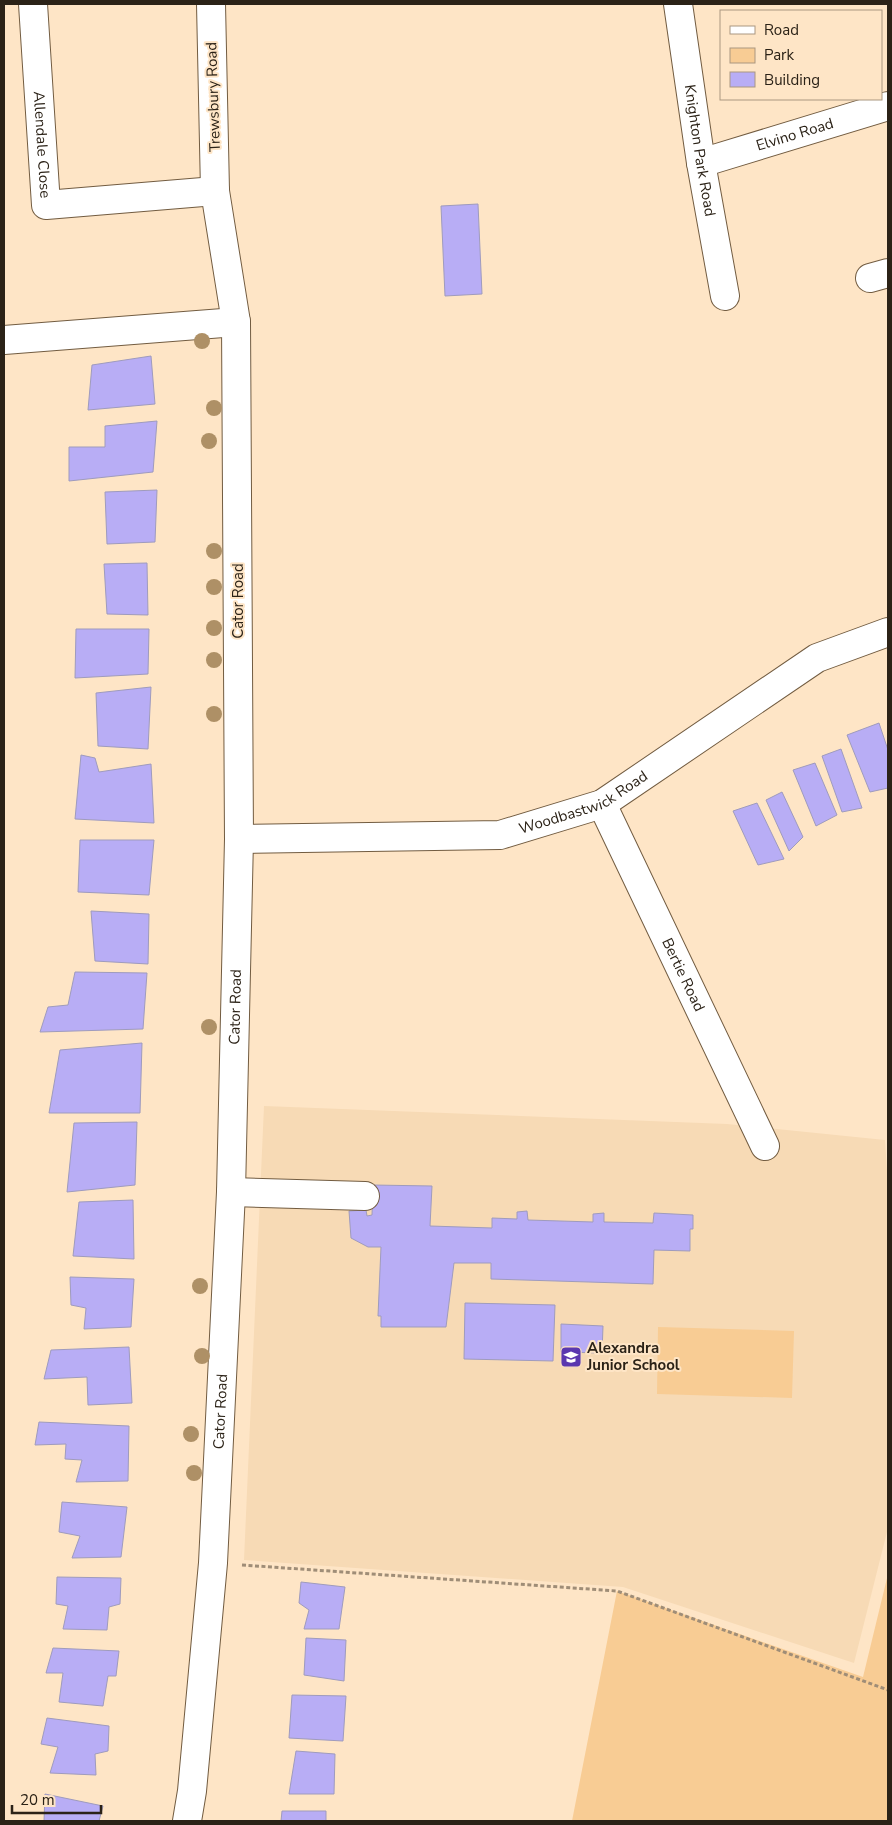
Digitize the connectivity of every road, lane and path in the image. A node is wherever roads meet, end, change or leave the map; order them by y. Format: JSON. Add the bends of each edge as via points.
{"nodes":[{"id":1,"x":33,"y":4,"type":"edge"},
{"id":2,"x":210,"y":4,"type":"edge"},
{"id":3,"x":678,"y":4,"type":"edge"},
{"id":4,"x":888,"y":106,"type":"edge"},
{"id":5,"x":701,"y":163,"type":"junction"},
{"id":6,"x":216,"y":191,"type":"junction"},
{"id":7,"x":725,"y":296,"type":"dead end"},
{"id":8,"x":236,"y":322,"type":"junction"},
{"id":9,"x":4,"y":340,"type":"edge"},
{"id":10,"x":888,"y":632,"type":"edge"},
{"id":11,"x":602,"y":804,"type":"junction"},
{"id":12,"x":239,"y":839,"type":"junction"},
{"id":13,"x":765,"y":1146,"type":"dead end"},
{"id":14,"x":231,"y":1192,"type":"junction"},
{"id":15,"x":365,"y":1196,"type":"dead end"},
{"id":16,"x":239,"y":1565,"type":"dead end"},
{"id":17,"x":888,"y":1690,"type":"edge"},
{"id":18,"x":187,"y":1821,"type":"edge"}],
"edges":[{"from":1,"to":6,"type":"street","name":"Allendale Close","via":[[46,205]]},
{"from":2,"to":6,"type":"street","name":"Trewsbury Road"},
{"from":3,"to":5,"type":"street","name":"Knighton Park Road"},
{"from":4,"to":5,"type":"street","name":"Elvino Road"},
{"from":5,"to":7,"type":"street","name":"Knighton Park Road"},
{"from":6,"to":8,"type":"street","name":"Cator Road"},
{"from":8,"to":9,"type":"street"},
{"from":8,"to":12,"type":"street","name":"Cator Road"},
{"from":10,"to":11,"type":"street","name":"Woodbastwick Road","via":[[817,658]]},
{"from":11,"to":12,"type":"street","name":"Woodbastwick Road","via":[[500,835]]},
{"from":11,"to":13,"type":"street","name":"Bertie Road"},
{"from":12,"to":14,"type":"street","name":"Cator Road"},
{"from":14,"to":15,"type":"street"},
{"from":14,"to":18,"type":"street","name":"Cator Road","via":[[213,1563]]},
{"from":16,"to":17,"type":"path","via":[[617,1591]]}]}
